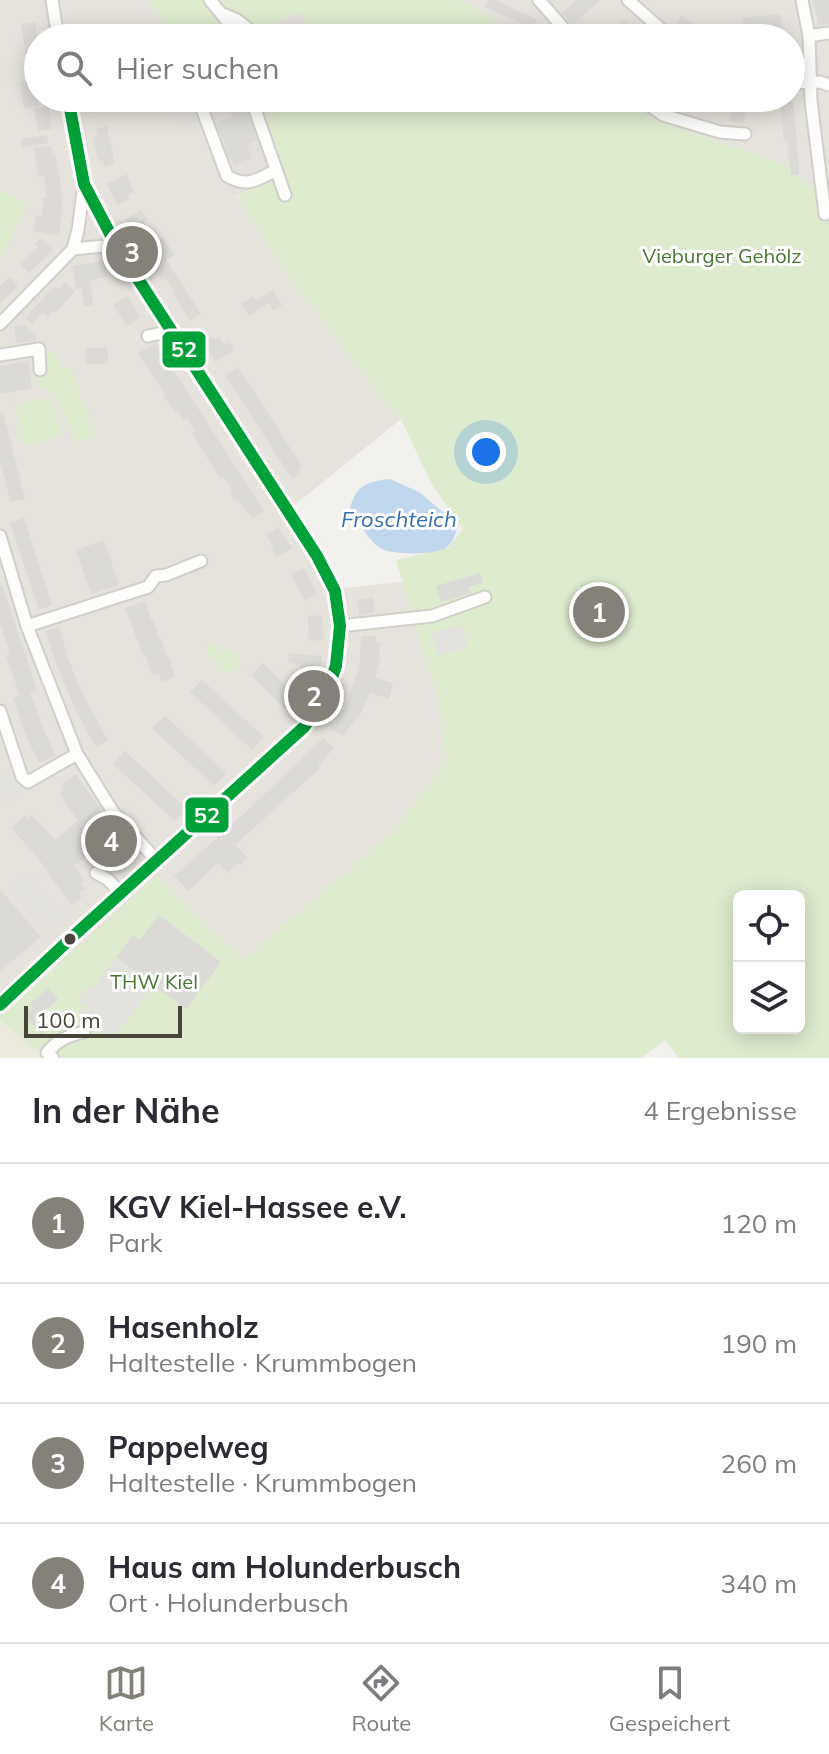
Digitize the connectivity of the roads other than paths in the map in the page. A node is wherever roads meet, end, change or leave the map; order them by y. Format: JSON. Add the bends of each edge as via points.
{"nodes":[{"id":1,"x":52,"y":0,"type":"edge"},
{"id":2,"x":210,"y":0,"type":"edge"},
{"id":3,"x":539,"y":0,"type":"edge"},
{"id":4,"x":628,"y":0,"type":"edge"},
{"id":5,"x":802,"y":0,"type":"edge"},
{"id":6,"x":222,"y":14,"type":"junction"},
{"id":7,"x":56,"y":24,"type":"edge"},
{"id":8,"x":230,"y":24,"type":"edge"},
{"id":9,"x":242,"y":24,"type":"edge"},
{"id":10,"x":560,"y":24,"type":"edge"},
{"id":11,"x":655,"y":24,"type":"edge"},
{"id":12,"x":829,"y":33,"type":"edge"},
{"id":13,"x":809,"y":36,"type":"junction"},
{"id":14,"x":805,"y":82,"type":"edge"},
{"id":15,"x":811,"y":82,"type":"junction"},
{"id":16,"x":829,"y":85,"type":"edge"},
{"id":17,"x":71,"y":112,"type":"edge"},
{"id":18,"x":203,"y":112,"type":"edge"},
{"id":19,"x":256,"y":112,"type":"edge"},
{"id":20,"x":659,"y":112,"type":"edge"},
{"id":21,"x":745,"y":134,"type":"dead end"},
{"id":22,"x":276,"y":170,"type":"junction"},
{"id":23,"x":84,"y":184,"type":"junction"},
{"id":24,"x":285,"y":195,"type":"dead end"},
{"id":25,"x":825,"y":214,"type":"dead end"},
{"id":26,"x":116,"y":245,"type":"junction"},
{"id":27,"x":73,"y":249,"type":"junction"},
{"id":28,"x":0,"y":324,"type":"edge"},
{"id":29,"x":171,"y":331,"type":"junction"},
{"id":30,"x":148,"y":336,"type":"dead end"},
{"id":31,"x":0,"y":355,"type":"edge"},
{"id":32,"x":40,"y":370,"type":"dead end"},
{"id":33,"x":0,"y":536,"type":"edge"},
{"id":34,"x":201,"y":561,"type":"dead end"},
{"id":35,"x":485,"y":597,"type":"dead end"},
{"id":36,"x":27,"y":626,"type":"junction"},
{"id":37,"x":340,"y":626,"type":"junction"},
{"id":38,"x":0,"y":711,"type":"edge"},
{"id":39,"x":77,"y":754,"type":"junction"},
{"id":40,"x":157,"y":861,"type":"junction"},
{"id":41,"x":96,"y":873,"type":"dead end"},
{"id":42,"x":121,"y":893,"type":"junction"},
{"id":43,"x":0,"y":1005,"type":"edge"},
{"id":44,"x":84,"y":1032,"type":"dead end"},
{"id":45,"x":53,"y":1058,"type":"edge"}],
"edges":[{"from":1,"to":7,"type":"street"},
{"from":2,"to":6,"type":"street"},
{"from":3,"to":10,"type":"street"},
{"from":4,"to":11,"type":"street"},
{"from":5,"to":13,"type":"street"},
{"from":6,"to":8,"type":"street"},
{"from":6,"to":9,"type":"street"},
{"from":12,"to":13,"type":"street"},
{"from":13,"to":15,"type":"street"},
{"from":14,"to":15,"type":"street"},
{"from":15,"to":16,"type":"street"},
{"from":15,"to":25,"type":"street"},
{"from":17,"to":23,"type":"street"},
{"from":18,"to":22,"type":"street","via":[[227,176],[250,183]]},
{"from":19,"to":22,"type":"street"},
{"from":20,"to":21,"type":"street","via":[[720,132]]},
{"from":22,"to":24,"type":"street"},
{"from":23,"to":26,"type":"street"},
{"from":23,"to":27,"type":"street"},
{"from":26,"to":27,"type":"street"},
{"from":26,"to":29,"type":"street"},
{"from":27,"to":28,"type":"street"},
{"from":29,"to":30,"type":"street"},
{"from":29,"to":37,"type":"street","via":[[317,556],[335,591]]},
{"from":31,"to":32,"type":"street","via":[[39,349]]},
{"from":33,"to":36,"type":"street"},
{"from":34,"to":36,"type":"street","via":[[156,576],[148,587]]},
{"from":35,"to":37,"type":"street","via":[[432,616]]},
{"from":36,"to":39,"type":"street"},
{"from":37,"to":40,"type":"street","via":[[336,666],[324,700],[304,727]]},
{"from":38,"to":39,"type":"street","via":[[28,782]]},
{"from":39,"to":40,"type":"street","via":[[113,812]]},
{"from":40,"to":42,"type":"street"},
{"from":41,"to":42,"type":"street"},
{"from":42,"to":43,"type":"street"},
{"from":44,"to":45,"type":"street","via":[[55,1043],[47,1053]]}]}
